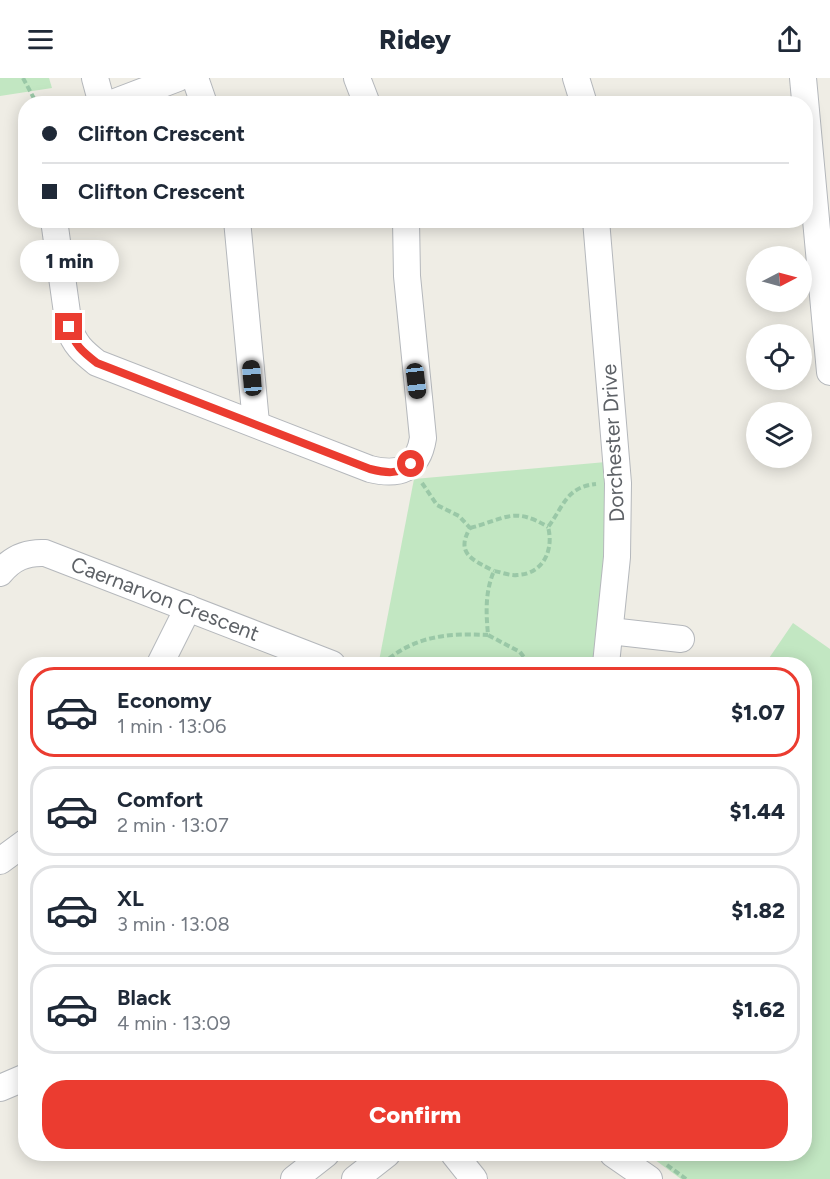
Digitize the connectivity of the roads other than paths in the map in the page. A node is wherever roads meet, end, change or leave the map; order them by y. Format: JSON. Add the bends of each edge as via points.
{"nodes":[{"id":1,"x":94,"y":78,"type":"edge"},
{"id":2,"x":178,"y":78,"type":"edge"},
{"id":3,"x":195,"y":78,"type":"edge"},
{"id":4,"x":357,"y":78,"type":"edge"},
{"id":5,"x":576,"y":78,"type":"edge"},
{"id":6,"x":803,"y":78,"type":"edge"},
{"id":7,"x":100,"y":96,"type":"edge"},
{"id":8,"x":131,"y":96,"type":"edge"},
{"id":9,"x":201,"y":96,"type":"edge"},
{"id":10,"x":364,"y":96,"type":"edge"},
{"id":11,"x":582,"y":96,"type":"edge"},
{"id":12,"x":805,"y":96,"type":"edge"},
{"id":13,"x":813,"y":187,"type":"edge"},
{"id":14,"x":55,"y":228,"type":"edge"},
{"id":15,"x":238,"y":228,"type":"edge"},
{"id":16,"x":406,"y":228,"type":"edge"},
{"id":17,"x":597,"y":228,"type":"edge"},
{"id":18,"x":830,"y":372,"type":"edge"},
{"id":19,"x":256,"y":423,"type":"junction"},
{"id":20,"x":0,"y":573,"type":"edge"},
{"id":21,"x":188,"y":608,"type":"junction"},
{"id":22,"x":610,"y":631,"type":"junction"},
{"id":23,"x":681,"y":639,"type":"dead end"},
{"id":24,"x":164,"y":657,"type":"edge"},
{"id":25,"x":314,"y":657,"type":"edge"},
{"id":26,"x":607,"y":657,"type":"edge"},
{"id":27,"x":18,"y":848,"type":"edge"},
{"id":28,"x":0,"y":861,"type":"edge"},
{"id":29,"x":18,"y":1080,"type":"edge"},
{"id":30,"x":0,"y":1088,"type":"edge"},
{"id":31,"x":317,"y":1161,"type":"edge"},
{"id":32,"x":378,"y":1161,"type":"edge"},
{"id":33,"x":460,"y":1161,"type":"edge"},
{"id":34,"x":624,"y":1161,"type":"edge"},
{"id":35,"x":294,"y":1179,"type":"edge"},
{"id":36,"x":355,"y":1179,"type":"edge"},
{"id":37,"x":474,"y":1179,"type":"edge"},
{"id":38,"x":649,"y":1179,"type":"edge"}],
"edges":[{"from":1,"to":7,"type":"street"},
{"from":2,"to":8,"type":"street"},
{"from":3,"to":9,"type":"street"},
{"from":4,"to":10,"type":"street"},
{"from":5,"to":11,"type":"street"},
{"from":6,"to":12,"type":"street"},
{"from":13,"to":18,"type":"street"},
{"from":14,"to":19,"type":"street","via":[[69,327],[80,350],[97,363]]},
{"from":15,"to":19,"type":"street"},
{"from":16,"to":19,"type":"street","via":[[423,438],[422,448],[411,464],[397,472],[377,471]]},
{"from":17,"to":22,"type":"street","name":"Dorchester Drive","via":[[618,483]]},
{"from":20,"to":21,"type":"street","name":"Caernarvon Crescent","via":[[17,557],[45,553]]},
{"from":21,"to":24,"type":"street"},
{"from":21,"to":25,"type":"street","name":"Caernarvon Crescent"},
{"from":22,"to":23,"type":"street"},
{"from":22,"to":26,"type":"street","name":"Dorchester Drive"},
{"from":27,"to":28,"type":"street"},
{"from":29,"to":30,"type":"street"},
{"from":31,"to":35,"type":"street"},
{"from":32,"to":36,"type":"street"},
{"from":33,"to":37,"type":"street"},
{"from":34,"to":38,"type":"street"}]}
